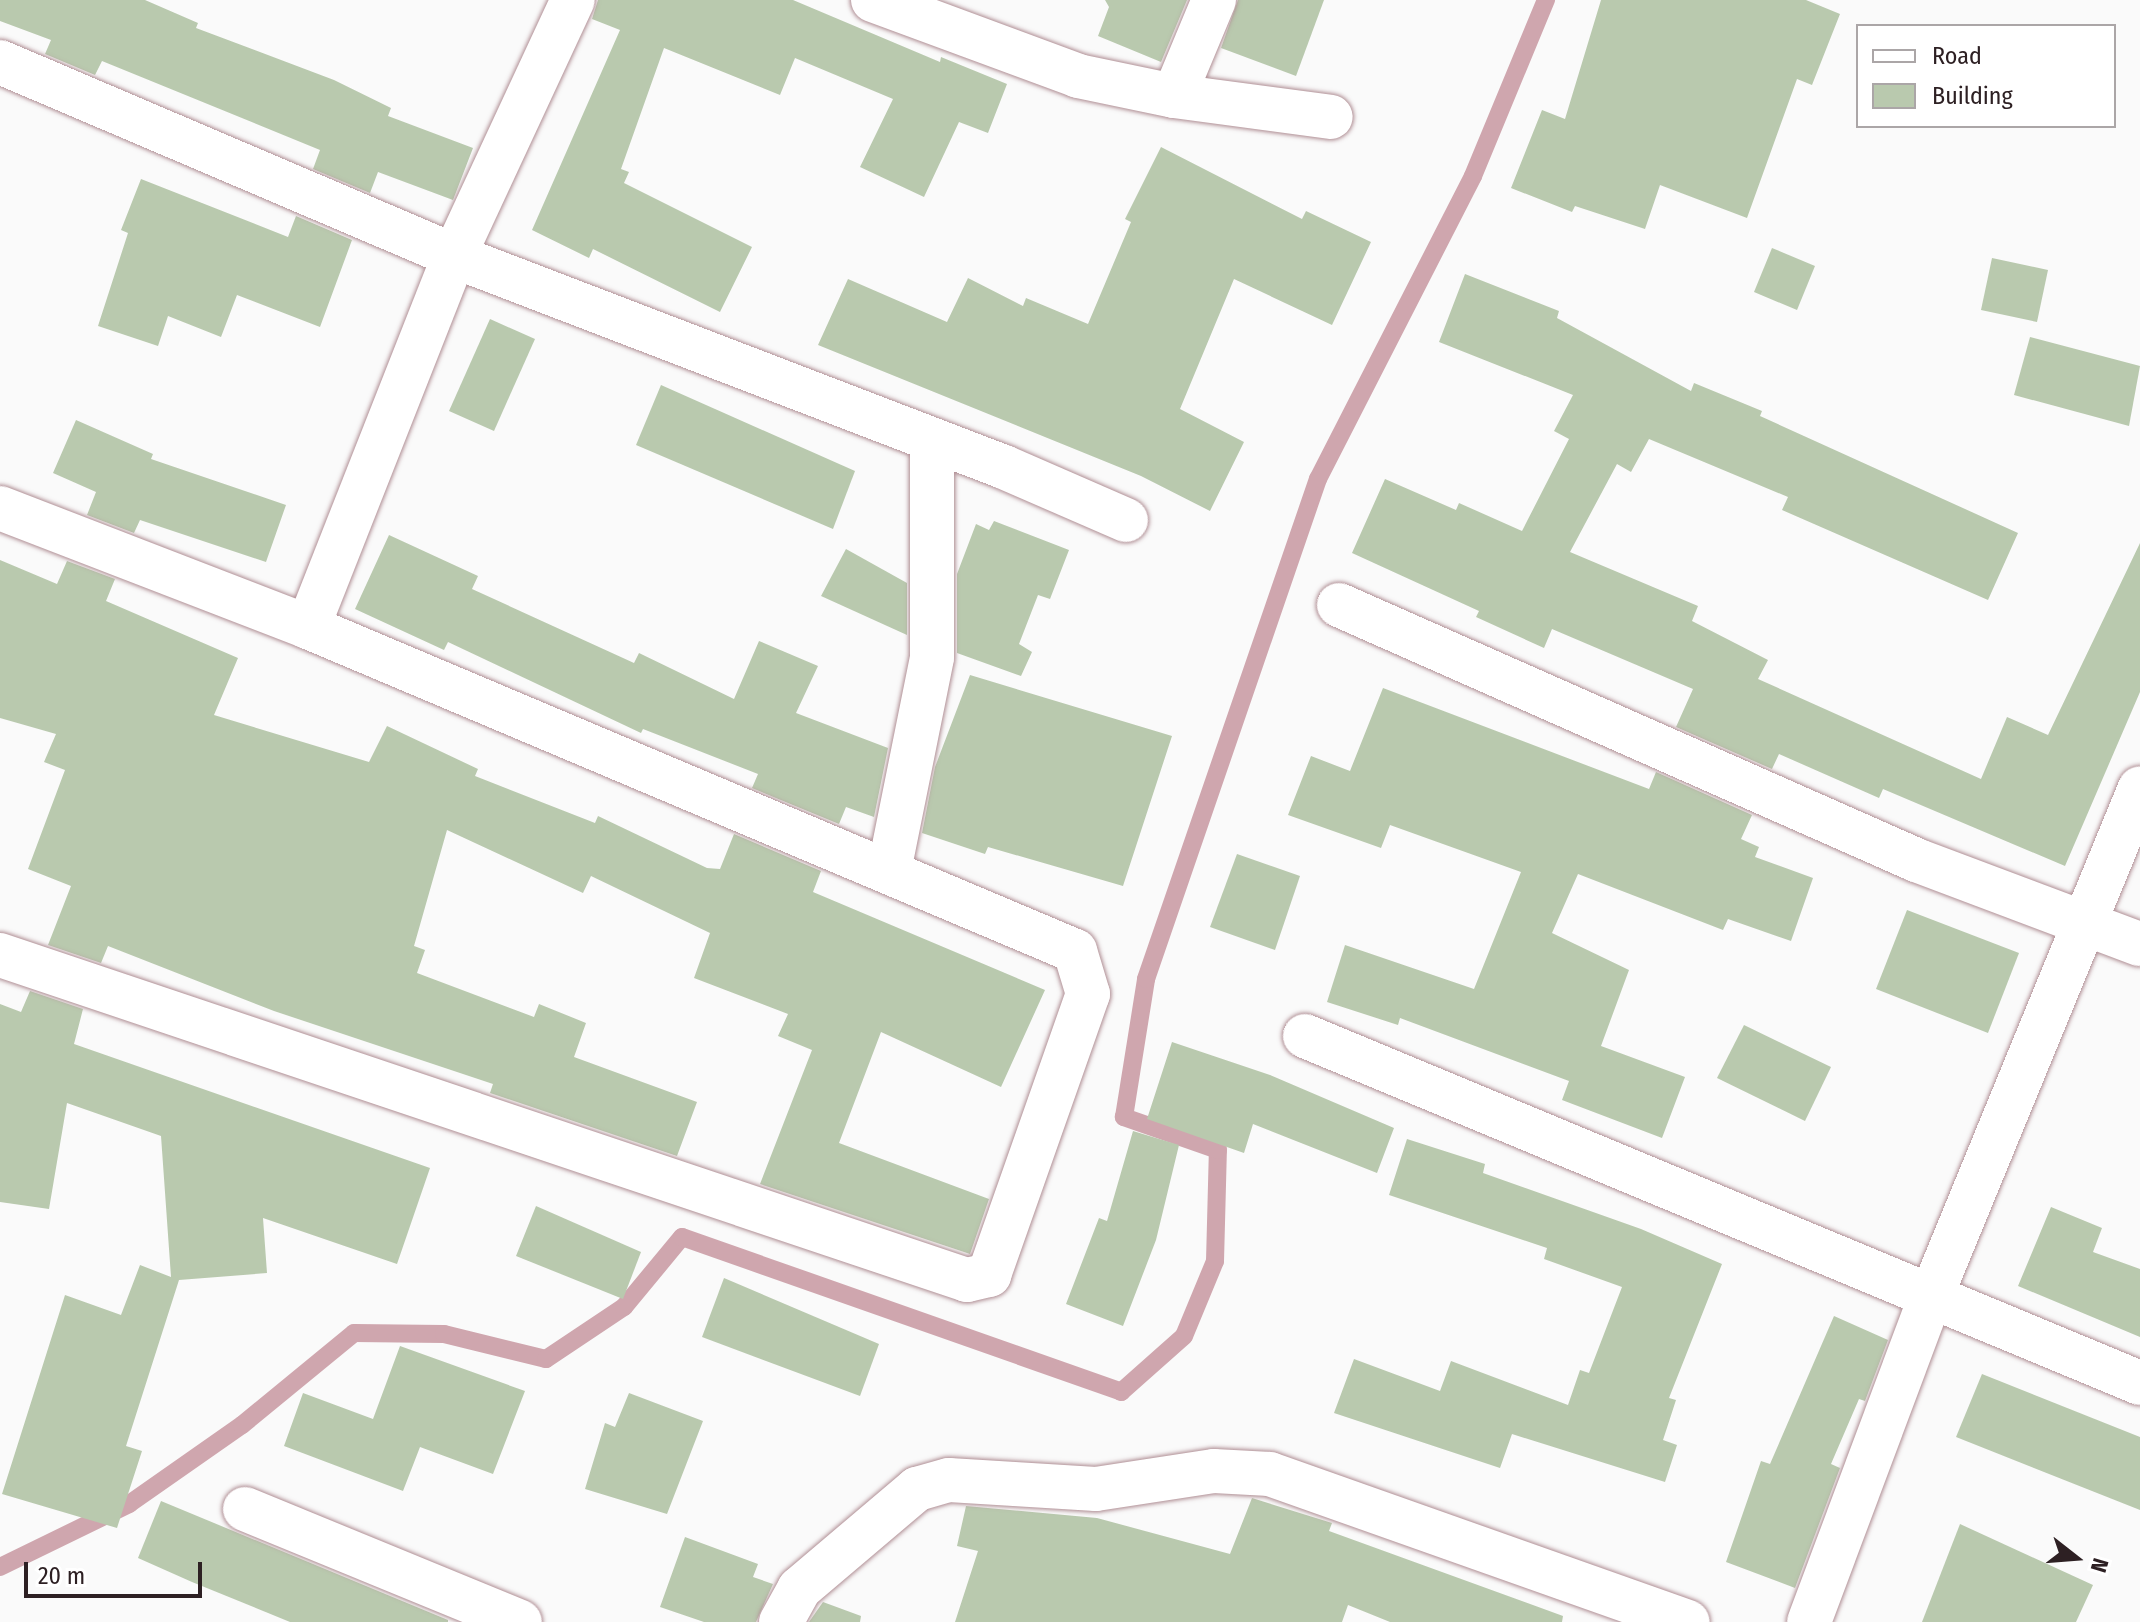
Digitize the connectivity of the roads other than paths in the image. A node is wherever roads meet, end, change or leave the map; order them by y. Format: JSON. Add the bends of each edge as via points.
{"nodes":[{"id":1,"x":573,"y":0,"type":"edge"},
{"id":2,"x":873,"y":0,"type":"edge"},
{"id":3,"x":1214,"y":0,"type":"edge"},
{"id":4,"x":0,"y":62,"type":"edge"},
{"id":5,"x":1174,"y":96,"type":"junction"},
{"id":6,"x":1331,"y":117,"type":"dead end"},
{"id":7,"x":454,"y":256,"type":"junction"},
{"id":8,"x":932,"y":440,"type":"junction"},
{"id":9,"x":0,"y":508,"type":"edge"},
{"id":10,"x":1126,"y":520,"type":"dead end"},
{"id":11,"x":1339,"y":605,"type":"dead end"},
{"id":12,"x":308,"y":627,"type":"junction"},
{"id":13,"x":2140,"y":788,"type":"edge"},
{"id":14,"x":889,"y":871,"type":"junction"},
{"id":15,"x":2082,"y":919,"type":"junction"},
{"id":16,"x":2140,"y":944,"type":"edge"},
{"id":17,"x":0,"y":955,"type":"edge"},
{"id":18,"x":1305,"y":1036,"type":"dead end"},
{"id":19,"x":1930,"y":1299,"type":"junction"},
{"id":20,"x":2140,"y":1383,"type":"edge"},
{"id":21,"x":245,"y":1509,"type":"dead end"},
{"id":22,"x":520,"y":1622,"type":"edge"},
{"id":23,"x":781,"y":1622,"type":"edge"},
{"id":24,"x":1688,"y":1622,"type":"edge"},
{"id":25,"x":1809,"y":1622,"type":"edge"}],
"edges":[{"from":1,"to":7,"type":"street"},
{"from":2,"to":5,"type":"street","via":[[1010,55]]},
{"from":3,"to":5,"type":"street"},
{"from":4,"to":7,"type":"street"},
{"from":5,"to":6,"type":"street"},
{"from":7,"to":8,"type":"street"},
{"from":7,"to":12,"type":"street"},
{"from":8,"to":10,"type":"street"},
{"from":8,"to":14,"type":"street","via":[[932,657]]},
{"from":9,"to":12,"type":"street"},
{"from":11,"to":15,"type":"street","via":[[1916,860]]},
{"from":12,"to":14,"type":"street"},
{"from":13,"to":15,"type":"street"},
{"from":14,"to":17,"type":"street","via":[[1075,951],[1084,969],[1088,994],[989,1275],[979,1279],[967,1280]]},
{"from":15,"to":16,"type":"street"},
{"from":15,"to":19,"type":"street"},
{"from":18,"to":19,"type":"street"},
{"from":19,"to":20,"type":"street"},
{"from":19,"to":25,"type":"street"},
{"from":21,"to":22,"type":"street"},
{"from":23,"to":24,"type":"street","via":[[799,1589],[917,1489],[949,1480],[1096,1489],[1214,1471],[1270,1474]]}]}
